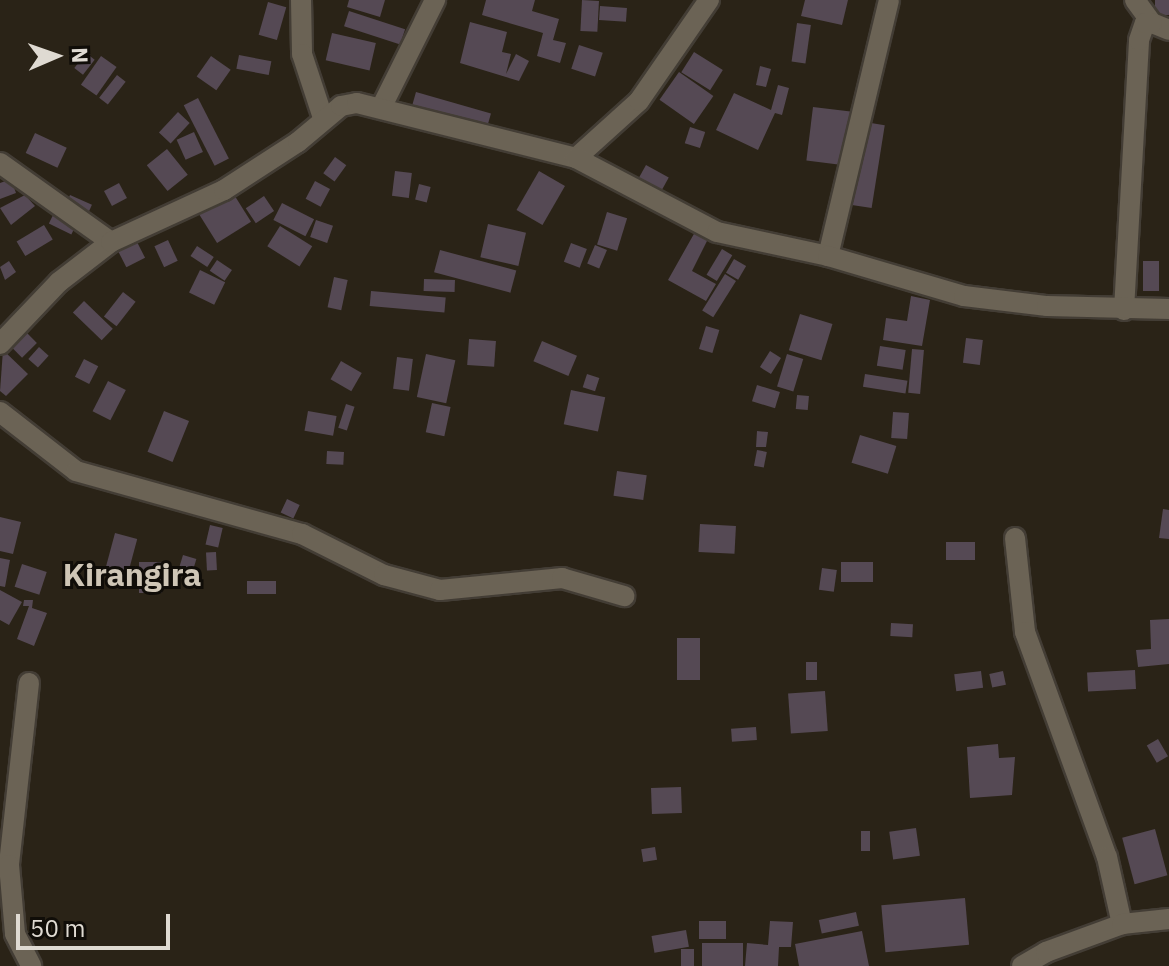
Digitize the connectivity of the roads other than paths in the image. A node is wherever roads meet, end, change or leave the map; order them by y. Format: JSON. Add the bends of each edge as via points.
{"nodes":[{"id":1,"x":301,"y":0,"type":"edge"},
{"id":2,"x":435,"y":0,"type":"edge"},
{"id":3,"x":709,"y":0,"type":"edge"},
{"id":4,"x":889,"y":0,"type":"edge"},
{"id":5,"x":1135,"y":0,"type":"edge"},
{"id":6,"x":1160,"y":27,"type":"edge"},
{"id":7,"x":381,"y":108,"type":"junction"},
{"id":8,"x":323,"y":118,"type":"junction"},
{"id":9,"x":576,"y":158,"type":"junction"},
{"id":10,"x":0,"y":163,"type":"edge"},
{"id":11,"x":111,"y":242,"type":"junction"},
{"id":12,"x":828,"y":256,"type":"junction"},
{"id":13,"x":1169,"y":309,"type":"edge"},
{"id":14,"x":1124,"y":310,"type":"junction"},
{"id":15,"x":0,"y":344,"type":"edge"},
{"id":16,"x":0,"y":412,"type":"edge"},
{"id":17,"x":1015,"y":538,"type":"dead end"},
{"id":18,"x":624,"y":596,"type":"dead end"},
{"id":19,"x":29,"y":683,"type":"dead end"},
{"id":20,"x":1169,"y":919,"type":"edge"},
{"id":21,"x":1122,"y":924,"type":"junction"},
{"id":22,"x":31,"y":966,"type":"edge"},
{"id":23,"x":1022,"y":966,"type":"edge"}],
"edges":[{"from":1,"to":8,"type":"street","via":[[302,54]]},
{"from":2,"to":7,"type":"street"},
{"from":3,"to":9,"type":"street","via":[[639,101]]},
{"from":4,"to":12,"type":"street"},
{"from":5,"to":6,"type":"street"},
{"from":6,"to":14,"type":"street","via":[[1145,23],[1139,40]]},
{"from":7,"to":8,"type":"street","via":[[341,106]]},
{"from":7,"to":9,"type":"street"},
{"from":8,"to":11,"type":"street","via":[[298,142],[224,190]]},
{"from":9,"to":12,"type":"street","via":[[717,232]]},
{"from":10,"to":11,"type":"street"},
{"from":11,"to":15,"type":"street","via":[[59,282]]},
{"from":12,"to":14,"type":"street","via":[[964,296]]},
{"from":13,"to":14,"type":"street"},
{"from":16,"to":18,"type":"street","via":[[76,471],[302,534],[384,575],[440,590],[562,578]]},
{"from":17,"to":21,"type":"street","via":[[1025,632],[1107,857]]},
{"from":19,"to":22,"type":"street","via":[[9,865],[15,934]]},
{"from":20,"to":21,"type":"street"},
{"from":21,"to":23,"type":"street"}]}
